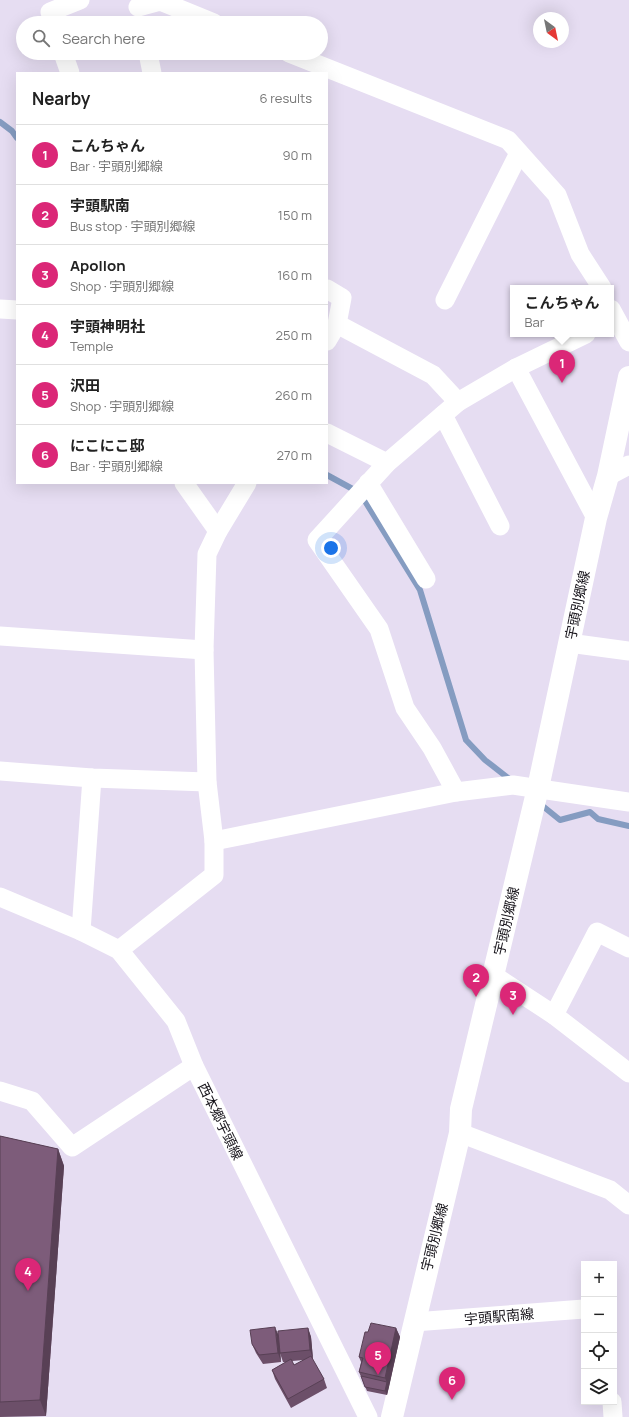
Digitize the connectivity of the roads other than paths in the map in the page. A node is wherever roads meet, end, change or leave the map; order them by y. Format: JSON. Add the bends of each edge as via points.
{"nodes":[{"id":1,"x":80,"y":0,"type":"edge"},
{"id":2,"x":138,"y":10,"type":"edge"},
{"id":3,"x":51,"y":16,"type":"edge"},
{"id":4,"x":196,"y":16,"type":"edge"},
{"id":5,"x":65,"y":60,"type":"edge"},
{"id":6,"x":149,"y":60,"type":"edge"},
{"id":7,"x":307,"y":60,"type":"edge"},
{"id":8,"x":70,"y":72,"type":"edge"},
{"id":9,"x":152,"y":72,"type":"edge"},
{"id":10,"x":519,"y":153,"type":"junction"},
{"id":11,"x":600,"y":285,"type":"edge"},
{"id":12,"x":328,"y":290,"type":"edge"},
{"id":13,"x":445,"y":300,"type":"dead end"},
{"id":14,"x":0,"y":309,"type":"edge"},
{"id":15,"x":16,"y":310,"type":"edge"},
{"id":16,"x":614,"y":319,"type":"edge"},
{"id":17,"x":337,"y":324,"type":"junction"},
{"id":18,"x":580,"y":337,"type":"edge"},
{"id":19,"x":328,"y":339,"type":"edge"},
{"id":20,"x":629,"y":342,"type":"edge"},
{"id":21,"x":516,"y":368,"type":"junction"},
{"id":22,"x":629,"y":377,"type":"edge"},
{"id":23,"x":458,"y":402,"type":"junction"},
{"id":24,"x":443,"y":415,"type":"junction"},
{"id":25,"x":328,"y":434,"type":"edge"},
{"id":26,"x":387,"y":463,"type":"junction"},
{"id":27,"x":629,"y":465,"type":"edge"},
{"id":28,"x":608,"y":476,"type":"junction"},
{"id":29,"x":368,"y":483,"type":"junction"},
{"id":30,"x":185,"y":484,"type":"edge"},
{"id":31,"x":246,"y":484,"type":"edge"},
{"id":32,"x":596,"y":518,"type":"junction"},
{"id":33,"x":500,"y":526,"type":"dead end"},
{"id":34,"x":218,"y":530,"type":"junction"},
{"id":35,"x":426,"y":579,"type":"dead end"},
{"id":36,"x":0,"y":636,"type":"edge"},
{"id":37,"x":569,"y":643,"type":"junction"},
{"id":38,"x":204,"y":650,"type":"junction"},
{"id":39,"x":629,"y":651,"type":"edge"},
{"id":40,"x":0,"y":771,"type":"edge"},
{"id":41,"x":92,"y":778,"type":"junction"},
{"id":42,"x":206,"y":782,"type":"junction"},
{"id":43,"x":538,"y":788,"type":"junction"},
{"id":44,"x":456,"y":792,"type":"junction"},
{"id":45,"x":627,"y":802,"type":"edge"},
{"id":46,"x":214,"y":842,"type":"junction"},
{"id":47,"x":0,"y":897,"type":"edge"},
{"id":48,"x":81,"y":931,"type":"junction"},
{"id":49,"x":629,"y":948,"type":"edge"},
{"id":50,"x":119,"y":950,"type":"junction"},
{"id":51,"x":494,"y":975,"type":"junction"},
{"id":52,"x":554,"y":1016,"type":"junction"},
{"id":53,"x":194,"y":1066,"type":"junction"},
{"id":54,"x":629,"y":1073,"type":"edge"},
{"id":55,"x":0,"y":1091,"type":"edge"},
{"id":56,"x":460,"y":1133,"type":"junction"},
{"id":57,"x":629,"y":1205,"type":"edge"},
{"id":58,"x":581,"y":1309,"type":"edge"},
{"id":59,"x":414,"y":1322,"type":"junction"},
{"id":60,"x":612,"y":1405,"type":"edge"},
{"id":61,"x":368,"y":1417,"type":"edge"},
{"id":62,"x":392,"y":1417,"type":"edge"},
{"id":63,"x":613,"y":1417,"type":"edge"}],
"edges":[{"from":1,"to":3,"type":"street","via":[[50,12]]},
{"from":2,"to":4,"type":"street","via":[[160,2]]},
{"from":5,"to":8,"type":"street"},
{"from":6,"to":9,"type":"street"},
{"from":7,"to":10,"type":"street","via":[[508,140]]},
{"from":10,"to":11,"type":"street","via":[[558,195],[580,254]]},
{"from":10,"to":13,"type":"street"},
{"from":12,"to":17,"type":"street","via":[[342,298]]},
{"from":14,"to":15,"type":"street"},
{"from":16,"to":20,"type":"street"},
{"from":17,"to":19,"type":"street"},
{"from":17,"to":23,"type":"street","via":[[433,375]]},
{"from":18,"to":21,"type":"street"},
{"from":21,"to":23,"type":"street"},
{"from":21,"to":32,"type":"street"},
{"from":22,"to":28,"type":"street"},
{"from":23,"to":24,"type":"street"},
{"from":24,"to":26,"type":"street"},
{"from":24,"to":33,"type":"street"},
{"from":25,"to":26,"type":"street"},
{"from":26,"to":29,"type":"street"},
{"from":27,"to":28,"type":"street"},
{"from":28,"to":32,"type":"street","name":"宇頭別郷線"},
{"from":29,"to":35,"type":"street"},
{"from":29,"to":44,"type":"street","via":[[318,540],[379,629],[405,708],[432,748]]},
{"from":30,"to":34,"type":"street"},
{"from":31,"to":34,"type":"street"},
{"from":32,"to":37,"type":"street","name":"宇頭別郷線"},
{"from":34,"to":38,"type":"street","via":[[207,554]]},
{"from":36,"to":38,"type":"street"},
{"from":37,"to":39,"type":"street"},
{"from":37,"to":43,"type":"street","name":"宇頭別郷線"},
{"from":38,"to":42,"type":"street"},
{"from":40,"to":41,"type":"street"},
{"from":41,"to":42,"type":"street"},
{"from":41,"to":48,"type":"street"},
{"from":42,"to":46,"type":"street"},
{"from":43,"to":44,"type":"street","via":[[513,785]]},
{"from":43,"to":45,"type":"street"},
{"from":43,"to":51,"type":"street","name":"宇頭別郷線"},
{"from":44,"to":46,"type":"street"},
{"from":46,"to":50,"type":"street","via":[[214,875]]},
{"from":47,"to":48,"type":"street","name":"西本郷宇頭線"},
{"from":48,"to":50,"type":"street","name":"西本郷宇頭線"},
{"from":49,"to":52,"type":"street","via":[[597,932]]},
{"from":50,"to":53,"type":"street","name":"西本郷宇頭線","via":[[176,1022]]},
{"from":51,"to":52,"type":"street"},
{"from":51,"to":56,"type":"street","name":"宇頭別郷線","via":[[461,1109]]},
{"from":52,"to":54,"type":"street"},
{"from":53,"to":55,"type":"street","via":[[72,1147],[32,1101]]},
{"from":53,"to":61,"type":"street","name":"西本郷宇頭線"},
{"from":56,"to":57,"type":"street","via":[[610,1190]]},
{"from":56,"to":59,"type":"street","name":"宇頭別郷線"},
{"from":58,"to":59,"type":"street","name":"宇頭駅南線"},
{"from":59,"to":62,"type":"street","name":"宇頭別郷線"},
{"from":60,"to":63,"type":"street"}]}
